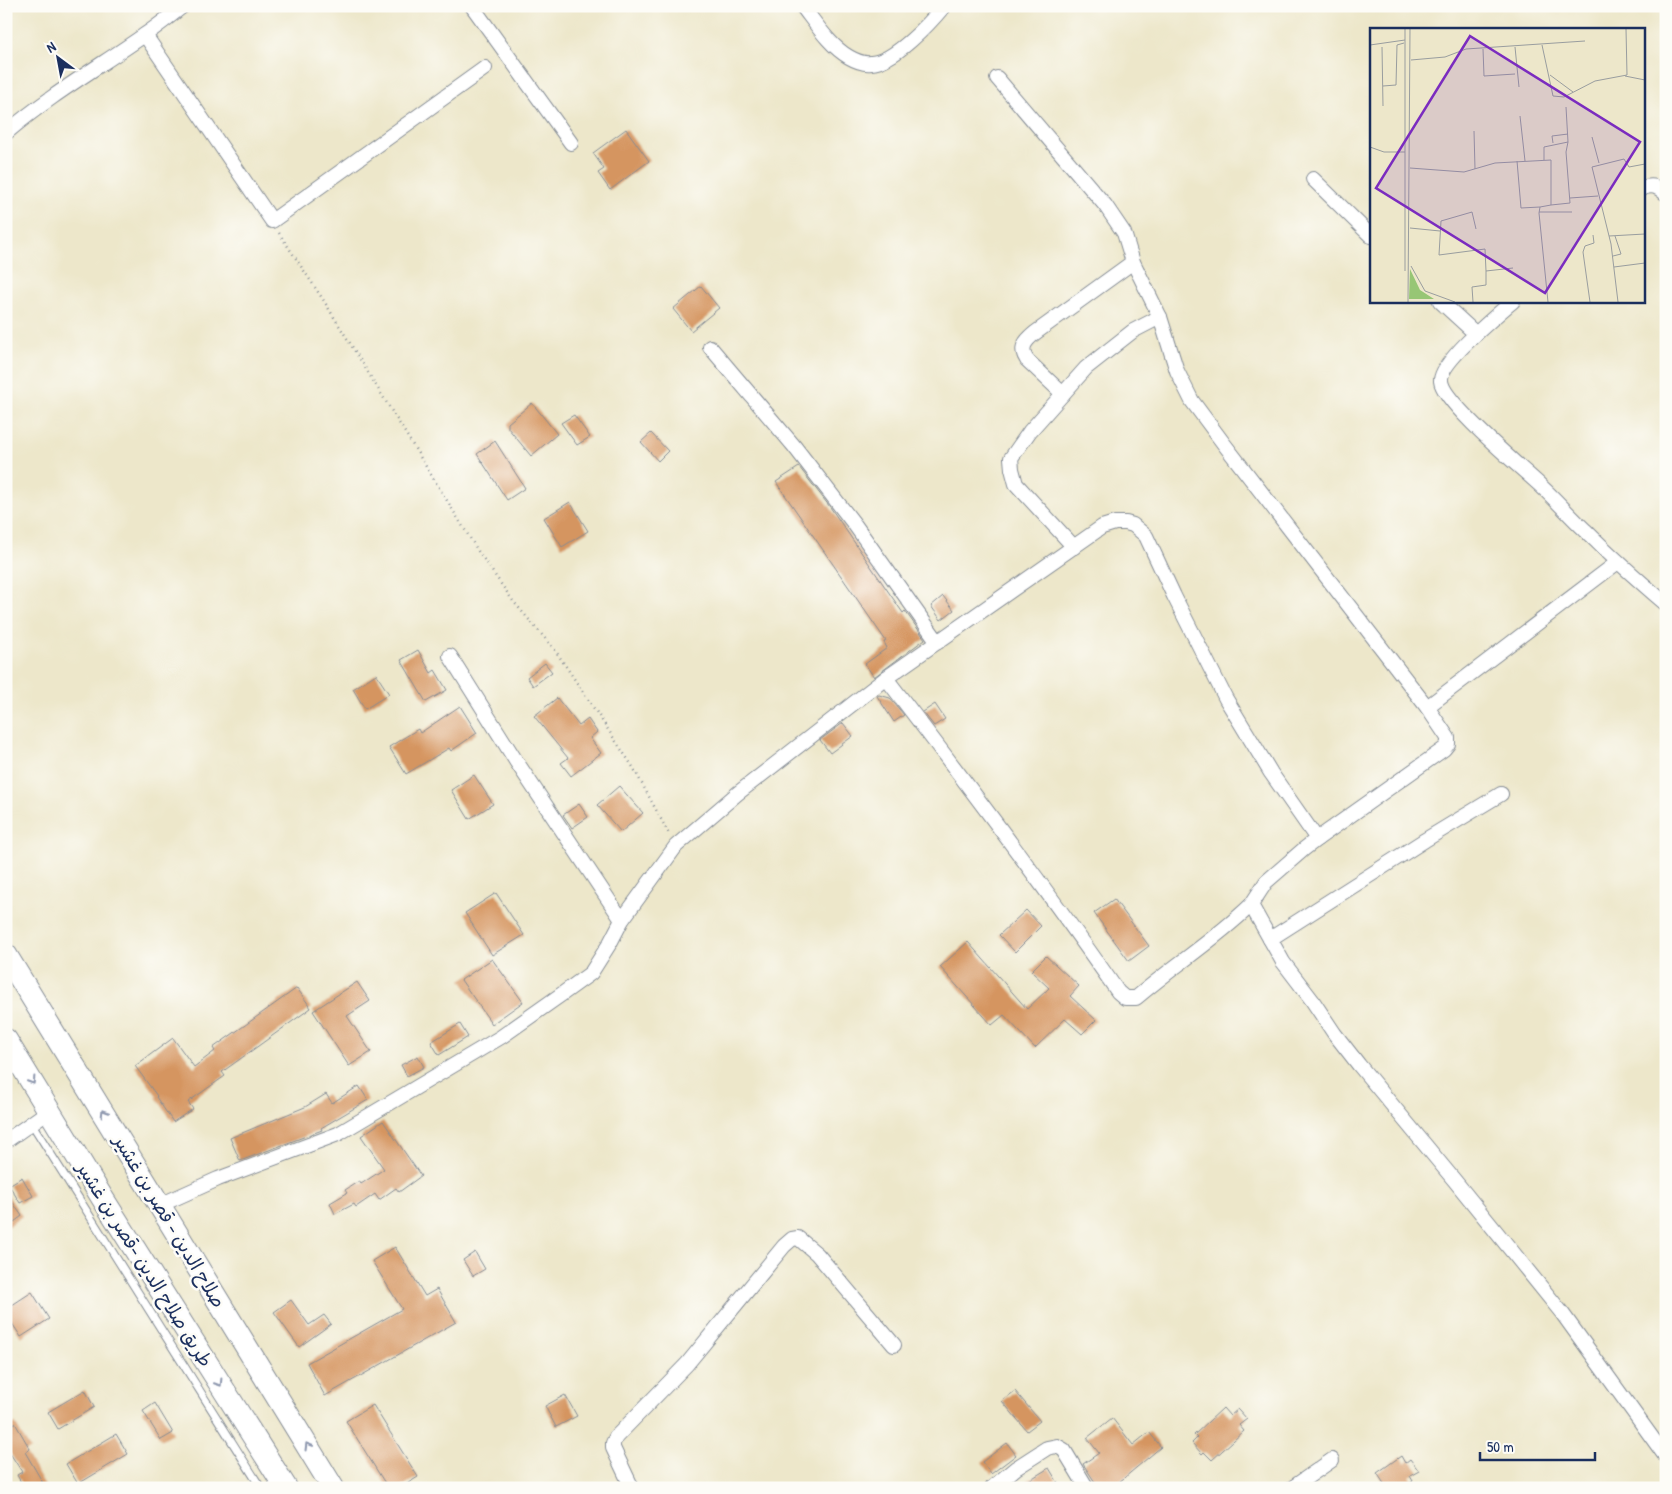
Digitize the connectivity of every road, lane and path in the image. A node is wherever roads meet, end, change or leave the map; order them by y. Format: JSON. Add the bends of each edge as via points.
{"nodes":[{"id":1,"x":183,"y":6,"type":"edge"},
{"id":2,"x":472,"y":6,"type":"edge"},
{"id":3,"x":802,"y":6,"type":"edge"},
{"id":4,"x":944,"y":6,"type":"edge"},
{"id":5,"x":145,"y":35,"type":"junction"},
{"id":6,"x":485,"y":68,"type":"dead end"},
{"id":7,"x":997,"y":78,"type":"dead end"},
{"id":8,"x":6,"y":133,"type":"edge"},
{"id":9,"x":571,"y":143,"type":"dead end"},
{"id":10,"x":1313,"y":179,"type":"dead end"},
{"id":11,"x":1644,"y":188,"type":"edge"},
{"id":12,"x":1666,"y":194,"type":"edge"},
{"id":13,"x":272,"y":221,"type":"junction"},
{"id":14,"x":1370,"y":235,"type":"edge"},
{"id":15,"x":1133,"y":262,"type":"junction"},
{"id":16,"x":1441,"y":302,"type":"edge"},
{"id":17,"x":1512,"y":302,"type":"edge"},
{"id":18,"x":1160,"y":317,"type":"junction"},
{"id":19,"x":1476,"y":334,"type":"junction"},
{"id":20,"x":710,"y":347,"type":"dead end"},
{"id":21,"x":1063,"y":394,"type":"junction"},
{"id":22,"x":1074,"y":547,"type":"junction"},
{"id":23,"x":1618,"y":562,"type":"junction"},
{"id":24,"x":1666,"y":604,"type":"edge"},
{"id":25,"x":938,"y":642,"type":"junction"},
{"id":26,"x":450,"y":656,"type":"dead end"},
{"id":27,"x":886,"y":678,"type":"junction"},
{"id":28,"x":1427,"y":707,"type":"junction"},
{"id":29,"x":1501,"y":794,"type":"dead end"},
{"id":30,"x":1318,"y":839,"type":"junction"},
{"id":31,"x":676,"y":846,"type":"junction"},
{"id":32,"x":1251,"y":905,"type":"junction"},
{"id":33,"x":622,"y":920,"type":"junction"},
{"id":34,"x":1270,"y":939,"type":"junction"},
{"id":35,"x":6,"y":955,"type":"edge"},
{"id":36,"x":6,"y":1040,"type":"edge"},
{"id":37,"x":50,"y":1110,"type":"junction"},
{"id":38,"x":32,"y":1124,"type":"junction"},
{"id":39,"x":6,"y":1141,"type":"edge"},
{"id":40,"x":160,"y":1204,"type":"junction"},
{"id":41,"x":894,"y":1345,"type":"dead end"},
{"id":42,"x":1666,"y":1457,"type":"edge"},
{"id":43,"x":1332,"y":1460,"type":"dead end"},
{"id":44,"x":261,"y":1488,"type":"edge"},
{"id":45,"x":286,"y":1488,"type":"edge"},
{"id":46,"x":333,"y":1488,"type":"edge"},
{"id":47,"x":632,"y":1488,"type":"edge"},
{"id":48,"x":992,"y":1488,"type":"edge"},
{"id":49,"x":1087,"y":1488,"type":"edge"},
{"id":50,"x":1292,"y":1488,"type":"edge"}],
"edges":[{"from":1,"to":5,"type":"street"},
{"from":2,"to":9,"type":"street"},
{"from":3,"to":4,"type":"street","via":[[848,57],[872,63],[887,58],[904,46]]},
{"from":5,"to":8,"type":"street","via":[[62,89]]},
{"from":5,"to":13,"type":"street"},
{"from":6,"to":13,"type":"street"},
{"from":7,"to":15,"type":"street","via":[[1105,205],[1124,233]]},
{"from":10,"to":14,"type":"street"},
{"from":11,"to":12,"type":"street","via":[[1657,186]]},
{"from":13,"to":31,"type":"path","via":[[478,550],[513,601],[555,650],[633,767]]},
{"from":15,"to":18,"type":"street"},
{"from":15,"to":21,"type":"street","via":[[1026,340],[1023,354],[1027,360]]},
{"from":16,"to":19,"type":"street"},
{"from":17,"to":19,"type":"street"},
{"from":18,"to":21,"type":"street","via":[[1114,345],[1086,368]]},
{"from":18,"to":28,"type":"street","via":[[1177,371],[1192,400]]},
{"from":19,"to":23,"type":"street","via":[[1442,372],[1445,392],[1484,435]]},
{"from":20,"to":25,"type":"street","via":[[856,525]]},
{"from":21,"to":22,"type":"street","via":[[1011,458],[1016,484]]},
{"from":22,"to":25,"type":"street"},
{"from":22,"to":30,"type":"street","via":[[1102,527],[1115,524],[1126,523],[1146,536],[1226,699],[1271,773]]},
{"from":23,"to":24,"type":"street"},
{"from":23,"to":28,"type":"street"},
{"from":25,"to":27,"type":"street"},
{"from":26,"to":33,"type":"street"},
{"from":27,"to":31,"type":"street","via":[[738,793]]},
{"from":27,"to":32,"type":"street","via":[[1125,998],[1136,998],[1228,927]]},
{"from":28,"to":30,"type":"street","via":[[1448,738],[1448,744]]},
{"from":29,"to":34,"type":"street"},
{"from":30,"to":32,"type":"street","via":[[1266,882]]},
{"from":31,"to":33,"type":"street"},
{"from":32,"to":34,"type":"street"},
{"from":33,"to":40,"type":"street","via":[[590,973],[501,1037],[338,1134]]},
{"from":34,"to":42,"type":"street","via":[[1334,1034],[1562,1314]]},
{"from":40,"to":35,"type":"highway","name":"صلاح الدين - قصر بن غشير","one_way":true},
{"from":36,"to":37,"type":"highway","name":"طريق صلاح الدين -قصر بن غشير","one_way":true},
{"from":37,"to":38,"type":"street"},
{"from":37,"to":45,"type":"highway","name":"طريق صلاح الدين -قصر بن غشير","one_way":true},
{"from":38,"to":39,"type":"street"},
{"from":38,"to":44,"type":"lane"},
{"from":46,"to":40,"type":"highway","name":"صلاح الدين - قصر بن غشير","one_way":true},
{"from":41,"to":47,"type":"street","via":[[817,1254],[798,1238],[792,1239],[688,1364],[616,1438],[613,1448]]},
{"from":43,"to":50,"type":"street"},
{"from":48,"to":49,"type":"street","via":[[1016,1468],[1047,1448],[1057,1446],[1064,1450]]}]}
